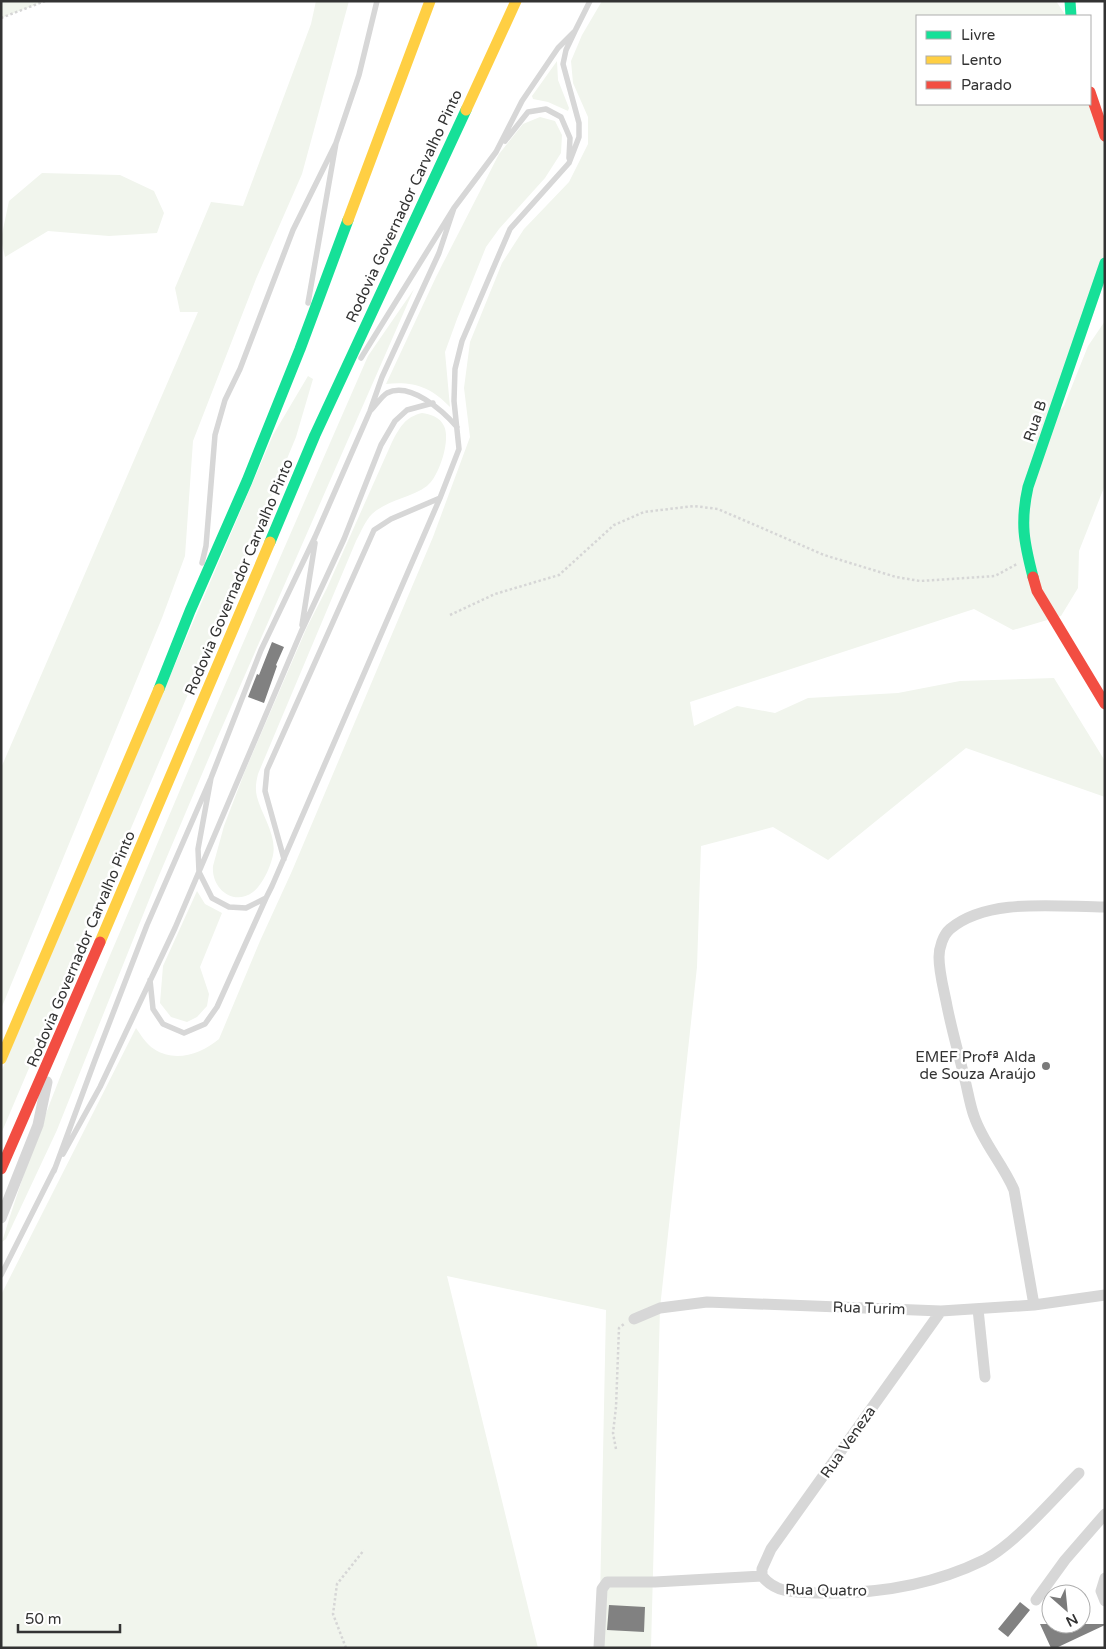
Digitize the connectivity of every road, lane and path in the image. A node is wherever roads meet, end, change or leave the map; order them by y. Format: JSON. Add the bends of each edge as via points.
{"nodes":[{"id":1,"x":45,"y":1,"type":"edge"},
{"id":2,"x":377,"y":1,"type":"edge"},
{"id":3,"x":430,"y":1,"type":"edge"},
{"id":4,"x":516,"y":1,"type":"edge"},
{"id":5,"x":590,"y":1,"type":"edge"},
{"id":6,"x":1070,"y":1,"type":"edge"},
{"id":7,"x":1071,"y":15,"type":"edge"},
{"id":8,"x":1,"y":18,"type":"edge"},
{"id":9,"x":575,"y":31,"type":"junction"},
{"id":10,"x":1091,"y":95,"type":"edge"},
{"id":11,"x":1105,"y":136,"type":"edge"},
{"id":12,"x":336,"y":143,"type":"junction"},
{"id":13,"x":496,"y":152,"type":"junction"},
{"id":14,"x":569,"y":162,"type":"junction"},
{"id":15,"x":454,"y":208,"type":"junction"},
{"id":16,"x":1105,"y":263,"type":"edge"},
{"id":17,"x":300,"y":349,"type":"junction"},
{"id":18,"x":356,"y":367,"type":"dead end"},
{"id":19,"x":350,"y":375,"type":"dead end"},
{"id":20,"x":433,"y":403,"type":"junction"},
{"id":21,"x":370,"y":411,"type":"junction"},
{"id":22,"x":458,"y":428,"type":"junction"},
{"id":23,"x":314,"y":434,"type":"junction"},
{"id":24,"x":440,"y":498,"type":"junction"},
{"id":25,"x":315,"y":537,"type":"junction"},
{"id":26,"x":1027,"y":558,"type":"junction"},
{"id":27,"x":190,"y":611,"type":"junction"},
{"id":28,"x":450,"y":615,"type":"dead end"},
{"id":29,"x":301,"y":632,"type":"junction"},
{"id":30,"x":1105,"y":704,"type":"edge"},
{"id":31,"x":211,"y":778,"type":"junction"},
{"id":32,"x":284,"y":859,"type":"junction"},
{"id":33,"x":199,"y":872,"type":"junction"},
{"id":34,"x":266,"y":898,"type":"junction"},
{"id":35,"x":1105,"y":906,"type":"edge"},
{"id":36,"x":150,"y":979,"type":"junction"},
{"id":37,"x":54,"y":1051,"type":"junction"},
{"id":38,"x":1,"y":1059,"type":"edge"},
{"id":39,"x":1,"y":1169,"type":"edge"},
{"id":40,"x":54,"y":1171,"type":"junction"},
{"id":41,"x":1,"y":1218,"type":"edge"},
{"id":42,"x":1,"y":1274,"type":"edge"},
{"id":43,"x":1105,"y":1295,"type":"edge"},
{"id":44,"x":1034,"y":1305,"type":"junction"},
{"id":45,"x":978,"y":1310,"type":"junction"},
{"id":46,"x":941,"y":1311,"type":"junction"},
{"id":47,"x":634,"y":1319,"type":"joint"},
{"id":48,"x":985,"y":1377,"type":"dead end"},
{"id":49,"x":616,"y":1449,"type":"dead end"},
{"id":50,"x":1079,"y":1473,"type":"dead end"},
{"id":51,"x":1105,"y":1514,"type":"edge"},
{"id":52,"x":364,"y":1550,"type":"dead end"},
{"id":53,"x":762,"y":1576,"type":"junction"},
{"id":54,"x":1105,"y":1578,"type":"edge"},
{"id":55,"x":1036,"y":1600,"type":"dead end"},
{"id":56,"x":1105,"y":1601,"type":"edge"},
{"id":57,"x":346,"y":1648,"type":"edge"},
{"id":58,"x":599,"y":1648,"type":"edge"}],
"edges":[{"from":1,"to":8,"type":"path"},
{"from":2,"to":12,"type":"lane","via":[[359,75]]},
{"from":3,"to":17,"type":"main road","name":"Rodovia Governador Carvalho Pinto"},
{"from":4,"to":23,"type":"main road","name":"Rodovia Governador Carvalho Pinto"},
{"from":5,"to":9,"type":"lane"},
{"from":6,"to":7,"type":"main road"},
{"from":9,"to":13,"type":"lane","via":[[558,48],[522,101]]},
{"from":9,"to":14,"type":"lane","via":[[563,64],[579,123],[579,137]]},
{"from":10,"to":11,"type":"main road"},
{"from":12,"to":17,"type":"lane"},
{"from":12,"to":27,"type":"lane","via":[[293,230],[225,400],[215,435],[206,546]]},
{"from":13,"to":14,"type":"lane","via":[[528,112],[546,109],[561,117],[570,138]]},
{"from":13,"to":15,"type":"lane"},
{"from":14,"to":22,"type":"lane","via":[[510,229],[462,341],[455,369],[454,401]]},
{"from":15,"to":18,"type":"lane"},
{"from":15,"to":21,"type":"lane","via":[[439,253],[382,377]]},
{"from":16,"to":26,"type":"main road","name":"Rua B","via":[[1028,487],[1023,524]]},
{"from":17,"to":27,"type":"main road","name":"Rodovia Governador Carvalho Pinto"},
{"from":19,"to":23,"type":"lane"},
{"from":20,"to":21,"type":"lane","via":[[404,390],[387,393]]},
{"from":20,"to":22,"type":"lane"},
{"from":20,"to":29,"type":"lane","via":[[407,410],[395,420],[381,445],[344,539]]},
{"from":21,"to":25,"type":"lane"},
{"from":22,"to":24,"type":"lane","via":[[459,449]]},
{"from":23,"to":37,"type":"main road","name":"Rodovia Governador Carvalho Pinto"},
{"from":24,"to":32,"type":"lane"},
{"from":24,"to":32,"type":"lane","via":[[374,530],[267,770],[265,791]]},
{"from":25,"to":29,"type":"lane"},
{"from":25,"to":31,"type":"lane","via":[[260,650]]},
{"from":26,"to":28,"type":"path","via":[[995,576],[920,581],[824,555],[718,509],[694,506],[644,512],[614,525],[559,575],[495,594]]},
{"from":26,"to":30,"type":"main road","name":"Rua B","via":[[1037,591]]},
{"from":27,"to":38,"type":"main road","name":"Rodovia Governador Carvalho Pinto","via":[[145,725]]},
{"from":29,"to":33,"type":"lane"},
{"from":31,"to":33,"type":"lane","via":[[198,842]]},
{"from":31,"to":40,"type":"lane","via":[[147,925]]},
{"from":32,"to":34,"type":"lane"},
{"from":33,"to":34,"type":"lane","via":[[212,898],[229,907],[246,908]]},
{"from":33,"to":36,"type":"lane"},
{"from":34,"to":36,"type":"lane","via":[[217,1007],[205,1024],[184,1033],[163,1024],[153,1009]]},
{"from":35,"to":44,"type":"street","via":[[1035,905],[1003,908],[973,917],[948,930],[939,956],[954,1038],[974,1116],[1014,1190]]},
{"from":36,"to":40,"type":"lane","via":[[100,1087]]},
{"from":37,"to":39,"type":"main road","name":"Rodovia Governador Carvalho Pinto"},
{"from":37,"to":41,"type":"street","via":[[38,1126]]},
{"from":40,"to":42,"type":"lane"},
{"from":43,"to":44,"type":"street","name":"Rua Turim"},
{"from":44,"to":45,"type":"street","name":"Rua Turim"},
{"from":45,"to":46,"type":"street","name":"Rua Turim"},
{"from":45,"to":48,"type":"street"},
{"from":46,"to":47,"type":"street","name":"Rua Turim","via":[[707,1302],[660,1308]]},
{"from":46,"to":53,"type":"street","name":"Rua Veneza","via":[[772,1549]]},
{"from":47,"to":49,"type":"path","via":[[619,1328],[613,1433]]},
{"from":50,"to":53,"type":"street","name":"Rua Quatro","via":[[1002,1548],[984,1560],[928,1580],[887,1590],[787,1592],[774,1588]]},
{"from":51,"to":55,"type":"street"},
{"from":52,"to":57,"type":"path","via":[[337,1584],[333,1614]]},
{"from":53,"to":58,"type":"street","via":[[607,1582],[602,1589]]},
{"from":54,"to":56,"type":"street","via":[[1101,1591]]}]}
